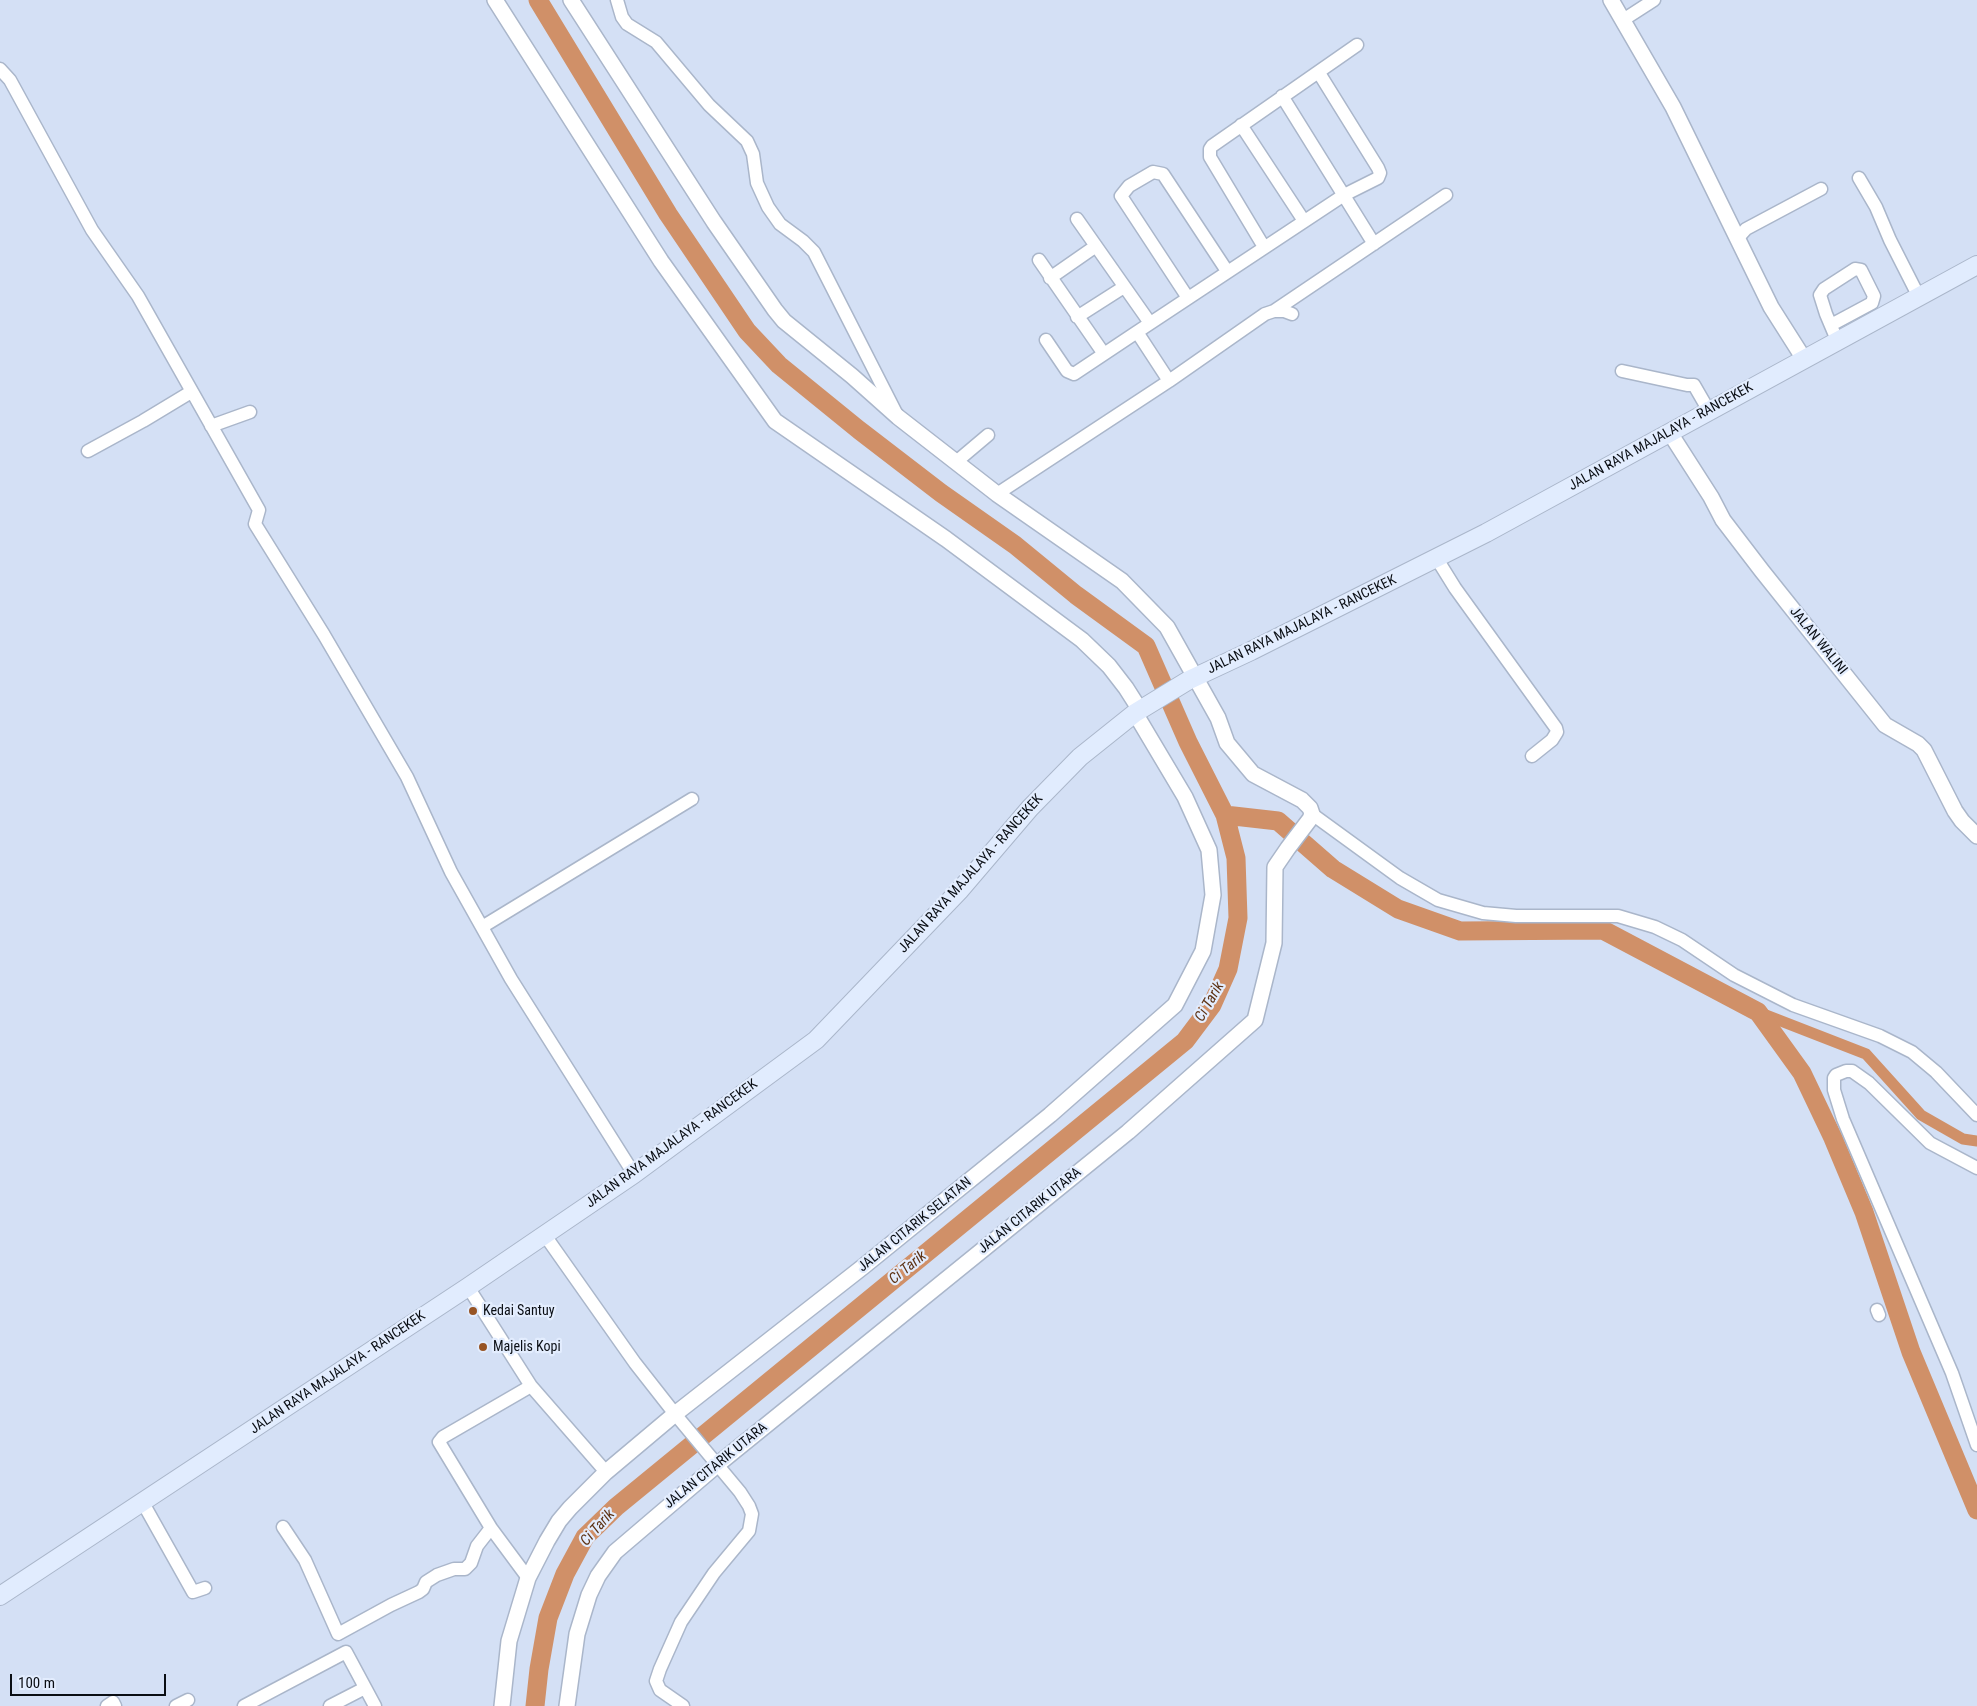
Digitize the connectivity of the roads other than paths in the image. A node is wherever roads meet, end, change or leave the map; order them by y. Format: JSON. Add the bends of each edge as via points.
{"nodes":[{"id":1,"x":495,"y":0,"type":"edge"},
{"id":2,"x":571,"y":0,"type":"edge"},
{"id":3,"x":617,"y":0,"type":"edge"},
{"id":4,"x":1611,"y":0,"type":"edge"},
{"id":5,"x":1654,"y":0,"type":"edge"},
{"id":6,"x":1623,"y":20,"type":"junction"},
{"id":7,"x":1357,"y":45,"type":"dead end"},
{"id":8,"x":0,"y":69,"type":"edge"},
{"id":9,"x":1319,"y":72,"type":"junction"},
{"id":10,"x":1282,"y":96,"type":"junction"},
{"id":11,"x":1241,"y":125,"type":"junction"},
{"id":12,"x":1859,"y":178,"type":"dead end"},
{"id":13,"x":1821,"y":189,"type":"dead end"},
{"id":14,"x":1344,"y":195,"type":"junction"},
{"id":15,"x":1446,"y":196,"type":"dead end"},
{"id":16,"x":1077,"y":219,"type":"dead end"},
{"id":17,"x":1304,"y":221,"type":"junction"},
{"id":18,"x":1737,"y":239,"type":"junction"},
{"id":19,"x":1374,"y":244,"type":"junction"},
{"id":20,"x":1096,"y":246,"type":"junction"},
{"id":21,"x":1264,"y":247,"type":"junction"},
{"id":22,"x":1039,"y":260,"type":"dead end"},
{"id":23,"x":1977,"y":264,"type":"edge"},
{"id":24,"x":1227,"y":271,"type":"junction"},
{"id":25,"x":1050,"y":278,"type":"junction"},
{"id":26,"x":1124,"y":287,"type":"junction"},
{"id":27,"x":1919,"y":296,"type":"junction"},
{"id":28,"x":1188,"y":298,"type":"junction"},
{"id":29,"x":1274,"y":311,"type":"junction"},
{"id":30,"x":1292,"y":314,"type":"dead end"},
{"id":31,"x":1077,"y":317,"type":"junction"},
{"id":32,"x":1150,"y":323,"type":"junction"},
{"id":33,"x":1137,"y":332,"type":"junction"},
{"id":34,"x":1834,"y":332,"type":"junction"},
{"id":35,"x":1046,"y":340,"type":"dead end"},
{"id":36,"x":1104,"y":354,"type":"junction"},
{"id":37,"x":1804,"y":359,"type":"junction"},
{"id":38,"x":1622,"y":371,"type":"dead end"},
{"id":39,"x":1170,"y":381,"type":"junction"},
{"id":40,"x":191,"y":392,"type":"junction"},
{"id":41,"x":1709,"y":411,"type":"junction"},
{"id":42,"x":250,"y":412,"type":"dead end"},
{"id":43,"x":898,"y":417,"type":"junction"},
{"id":44,"x":211,"y":426,"type":"junction"},
{"id":45,"x":1670,"y":433,"type":"junction"},
{"id":46,"x":988,"y":435,"type":"dead end"},
{"id":47,"x":88,"y":451,"type":"dead end"},
{"id":48,"x":956,"y":462,"type":"junction"},
{"id":49,"x":996,"y":494,"type":"junction"},
{"id":50,"x":1437,"y":559,"type":"junction"},
{"id":51,"x":1193,"y":679,"type":"junction"},
{"id":52,"x":1143,"y":708,"type":"junction"},
{"id":53,"x":1532,"y":756,"type":"dead end"},
{"id":54,"x":692,"y":799,"type":"dead end"},
{"id":55,"x":1311,"y":817,"type":"junction"},
{"id":56,"x":1977,"y":836,"type":"edge"},
{"id":57,"x":482,"y":927,"type":"junction"},
{"id":58,"x":1977,"y":1115,"type":"edge"},
{"id":59,"x":1977,"y":1168,"type":"edge"},
{"id":60,"x":634,"y":1174,"type":"junction"},
{"id":61,"x":544,"y":1234,"type":"junction"},
{"id":62,"x":468,"y":1287,"type":"junction"},
{"id":63,"x":531,"y":1386,"type":"junction"},
{"id":64,"x":677,"y":1417,"type":"junction"},
{"id":65,"x":1977,"y":1445,"type":"edge"},
{"id":66,"x":716,"y":1463,"type":"junction"},
{"id":67,"x":606,"y":1472,"type":"junction"},
{"id":68,"x":143,"y":1503,"type":"junction"},
{"id":69,"x":283,"y":1527,"type":"dead end"},
{"id":70,"x":491,"y":1528,"type":"junction"},
{"id":71,"x":528,"y":1578,"type":"junction"},
{"id":72,"x":205,"y":1588,"type":"dead end"},
{"id":73,"x":0,"y":1596,"type":"edge"},
{"id":74,"x":365,"y":1688,"type":"junction"},
{"id":75,"x":188,"y":1700,"type":"dead end"},
{"id":76,"x":107,"y":1706,"type":"edge"},
{"id":77,"x":115,"y":1706,"type":"edge"},
{"id":78,"x":176,"y":1706,"type":"edge"},
{"id":79,"x":244,"y":1706,"type":"edge"},
{"id":80,"x":330,"y":1706,"type":"edge"},
{"id":81,"x":375,"y":1706,"type":"edge"},
{"id":82,"x":502,"y":1706,"type":"edge"},
{"id":83,"x":567,"y":1706,"type":"edge"},
{"id":84,"x":683,"y":1706,"type":"edge"}],
"edges":[{"from":1,"to":52,"type":"street","name":"JALAN CITARIK SELATAN","via":[[661,261],[776,422],[946,539],[1082,640],[1109,666]]},
{"from":2,"to":43,"type":"street","via":[[784,322]]},
{"from":3,"to":43,"type":"street","via":[[627,24],[656,42],[709,105],[747,141],[753,154],[757,182],[768,207],[780,224],[814,252]]},
{"from":4,"to":6,"type":"street"},
{"from":5,"to":6,"type":"street"},
{"from":6,"to":18,"type":"street","via":[[1674,107]]},
{"from":7,"to":9,"type":"street"},
{"from":8,"to":40,"type":"street","via":[[10,80],[92,230],[138,296]]},
{"from":9,"to":10,"type":"street"},
{"from":9,"to":14,"type":"street","via":[[1380,173],[1375,180]]},
{"from":10,"to":11,"type":"street"},
{"from":10,"to":14,"type":"street"},
{"from":11,"to":17,"type":"street"},
{"from":11,"to":21,"type":"street","via":[[1212,146],[1210,156]]},
{"from":12,"to":27,"type":"street"},
{"from":13,"to":18,"type":"street","via":[[1746,229]]},
{"from":14,"to":17,"type":"street"},
{"from":14,"to":19,"type":"street"},
{"from":15,"to":19,"type":"street"},
{"from":16,"to":20,"type":"street"},
{"from":17,"to":21,"type":"street"},
{"from":18,"to":37,"type":"street","via":[[1771,307]]},
{"from":19,"to":29,"type":"street"},
{"from":20,"to":25,"type":"street"},
{"from":20,"to":26,"type":"street"},
{"from":21,"to":24,"type":"street"},
{"from":22,"to":25,"type":"street"},
{"from":23,"to":27,"type":"main road","name":"JALAN RAYA MAJALAYA - RANCEKEK"},
{"from":24,"to":28,"type":"street"},
{"from":24,"to":28,"type":"street","via":[[1163,174],[1153,172],[1129,186],[1121,196]]},
{"from":25,"to":31,"type":"street"},
{"from":26,"to":31,"type":"street"},
{"from":26,"to":32,"type":"street"},
{"from":27,"to":34,"type":"main road","name":"JALAN RAYA MAJALAYA - RANCEKEK"},
{"from":28,"to":32,"type":"street"},
{"from":29,"to":30,"type":"street"},
{"from":29,"to":39,"type":"street","via":[[1265,314]]},
{"from":31,"to":36,"type":"street"},
{"from":32,"to":33,"type":"street"},
{"from":33,"to":36,"type":"street"},
{"from":33,"to":39,"type":"street"},
{"from":34,"to":34,"type":"street","via":[[1872,303],[1874,296],[1861,270],[1855,269],[1822,292],[1820,299]]},
{"from":34,"to":37,"type":"main road","name":"JALAN RAYA MAJALAYA - RANCEKEK"},
{"from":35,"to":36,"type":"street","via":[[1071,374]]},
{"from":37,"to":41,"type":"main road","name":"JALAN RAYA MAJALAYA - RANCEKEK"},
{"from":38,"to":41,"type":"street","via":[[1694,385]]},
{"from":39,"to":49,"type":"street"},
{"from":40,"to":44,"type":"street"},
{"from":40,"to":47,"type":"street"},
{"from":41,"to":45,"type":"main road","name":"JALAN RAYA MAJALAYA - RANCEKEK"},
{"from":42,"to":44,"type":"street"},
{"from":43,"to":48,"type":"street"},
{"from":44,"to":57,"type":"street","via":[[259,510],[255,524],[406,777],[451,872]]},
{"from":45,"to":50,"type":"main road","name":"JALAN RAYA MAJALAYA - RANCEKEK"},
{"from":45,"to":56,"type":"street","name":"JALAN WALINI","via":[[1712,497],[1723,520],[1885,726],[1924,750],[1955,811]]},
{"from":46,"to":48,"type":"street"},
{"from":48,"to":49,"type":"street"},
{"from":49,"to":51,"type":"street","via":[[1122,581],[1167,627]]},
{"from":50,"to":51,"type":"main road","name":"JALAN RAYA MAJALAYA - RANCEKEK"},
{"from":50,"to":53,"type":"street","via":[[1556,728],[1552,740]]},
{"from":51,"to":52,"type":"main road","name":"JALAN RAYA MAJALAYA - RANCEKEK"},
{"from":51,"to":55,"type":"street","via":[[1218,718],[1228,744],[1253,774],[1302,800],[1310,808]]},
{"from":52,"to":60,"type":"main road","name":"JALAN RAYA MAJALAYA - RANCEKEK","via":[[1080,757],[1030,808],[960,890],[816,1040]]},
{"from":52,"to":64,"type":"street","name":"JALAN CITARIK SELATAN","via":[[1208,850],[1213,895],[1203,951],[1175,1005],[1050,1115]]},
{"from":54,"to":57,"type":"street"},
{"from":55,"to":58,"type":"street","via":[[1438,900],[1483,913],[1618,916],[1655,927],[1793,1006],[1880,1036],[1912,1052]]},
{"from":55,"to":66,"type":"street","name":"JALAN CITARIK UTARA","via":[[1275,867],[1274,943],[1254,1020],[1128,1132]]},
{"from":57,"to":60,"type":"street","via":[[511,979]]},
{"from":59,"to":65,"type":"street","via":[[1930,1143],[1869,1083],[1852,1071],[1834,1078],[1834,1090],[1843,1119],[1952,1373]]},
{"from":60,"to":61,"type":"main road","name":"JALAN RAYA MAJALAYA - RANCEKEK"},
{"from":61,"to":62,"type":"main road","name":"JALAN RAYA MAJALAYA - RANCEKEK"},
{"from":61,"to":64,"type":"street"},
{"from":62,"to":63,"type":"street"},
{"from":62,"to":68,"type":"main road","name":"JALAN RAYA MAJALAYA - RANCEKEK"},
{"from":63,"to":67,"type":"street"},
{"from":63,"to":70,"type":"street","via":[[439,1442]]},
{"from":64,"to":66,"type":"street"},
{"from":64,"to":67,"type":"street","name":"JALAN CITARIK SELATAN"},
{"from":66,"to":83,"type":"street","name":"JALAN CITARIK UTARA","via":[[615,1552],[598,1576],[576,1634]]},
{"from":66,"to":84,"type":"street","via":[[749,1506],[752,1522],[749,1531],[714,1573],[681,1622],[660,1669],[656,1681],[660,1690]]},
{"from":67,"to":71,"type":"street","name":"JALAN CITARIK SELATAN","via":[[559,1521]]},
{"from":68,"to":72,"type":"street","via":[[192,1590],[196,1592]]},
{"from":68,"to":73,"type":"main road","name":"JALAN RAYA MAJALAYA - RANCEKEK"},
{"from":69,"to":70,"type":"street","via":[[313,1575],[338,1634],[419,1592],[437,1575],[454,1568],[465,1569]]},
{"from":70,"to":71,"type":"street"},
{"from":71,"to":82,"type":"street","name":"JALAN CITARIK SELATAN","via":[[509,1641]]},
{"from":74,"to":79,"type":"street","via":[[346,1652]]},
{"from":74,"to":80,"type":"street"},
{"from":74,"to":81,"type":"street"},
{"from":75,"to":78,"type":"street"},
{"from":76,"to":77,"type":"street","via":[[113,1702]]}]}
